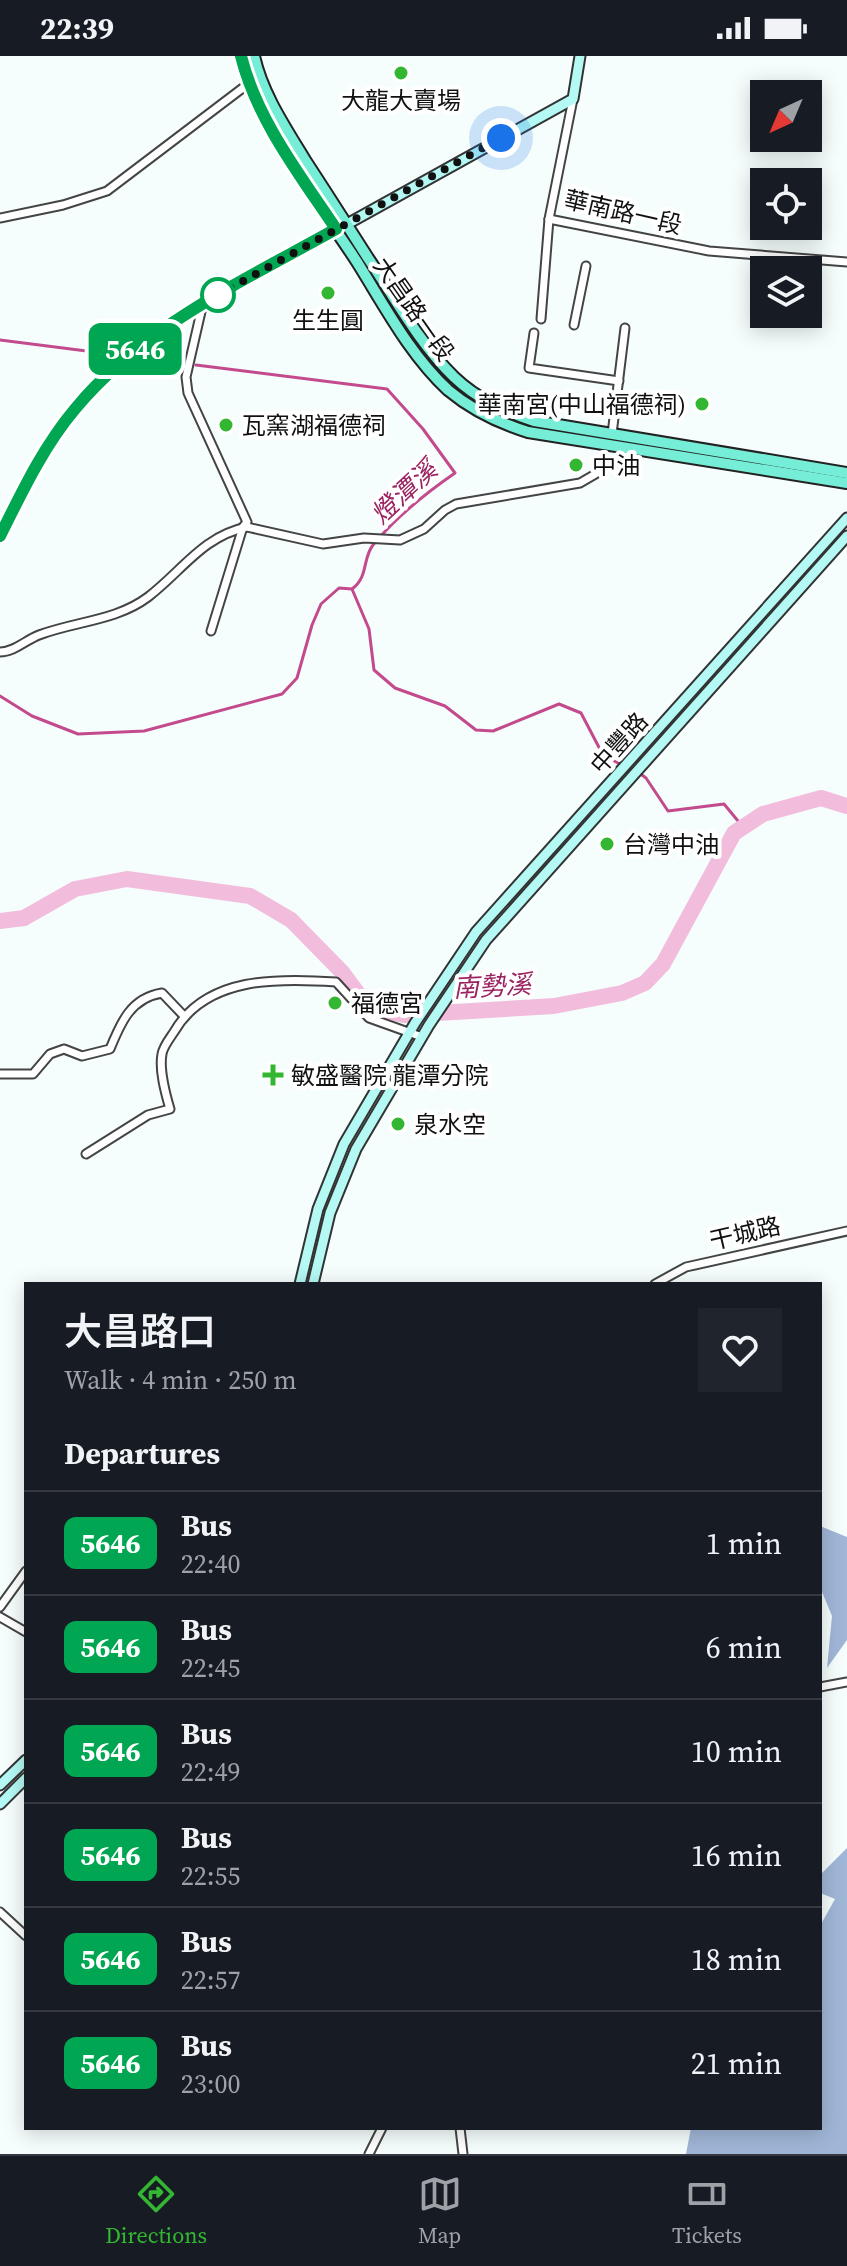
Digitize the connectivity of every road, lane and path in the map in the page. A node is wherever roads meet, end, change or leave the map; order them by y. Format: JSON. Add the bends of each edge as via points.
{"nodes":[{"id":1,"x":241,"y":56,"type":"edge"},
{"id":2,"x":254,"y":56,"type":"edge"},
{"id":3,"x":580,"y":56,"type":"edge"},
{"id":4,"x":248,"y":84,"type":"junction"},
{"id":5,"x":573,"y":99,"type":"junction"},
{"id":6,"x":0,"y":218,"type":"edge"},
{"id":7,"x":549,"y":219,"type":"junction"},
{"id":8,"x":341,"y":227,"type":"junction"},
{"id":9,"x":847,"y":262,"type":"edge"},
{"id":10,"x":586,"y":266,"type":"dead end"},
{"id":11,"x":203,"y":303,"type":"junction"},
{"id":12,"x":541,"y":319,"type":"dead end"},
{"id":13,"x":574,"y":325,"type":"dead end"},
{"id":14,"x":625,"y":328,"type":"dead end"},
{"id":15,"x":534,"y":333,"type":"dead end"},
{"id":16,"x":619,"y":381,"type":"junction"},
{"id":17,"x":612,"y":434,"type":"junction"},
{"id":18,"x":638,"y":449,"type":"junction"},
{"id":19,"x":847,"y":473,"type":"edge"},
{"id":20,"x":847,"y":483,"type":"edge"},
{"id":21,"x":847,"y":518,"type":"edge"},
{"id":22,"x":243,"y":527,"type":"junction"},
{"id":23,"x":0,"y":536,"type":"edge"},
{"id":24,"x":847,"y":536,"type":"edge"},
{"id":25,"x":211,"y":631,"type":"dead end"},
{"id":26,"x":0,"y":652,"type":"edge"},
{"id":27,"x":579,"y":818,"type":"junction"},
{"id":28,"x":589,"y":826,"type":"junction"},
{"id":29,"x":184,"y":1016,"type":"junction"},
{"id":30,"x":413,"y":1027,"type":"junction"},
{"id":31,"x":422,"y":1037,"type":"junction"},
{"id":32,"x":0,"y":1074,"type":"edge"},
{"id":33,"x":86,"y":1154,"type":"dead end"},
{"id":34,"x":847,"y":1231,"type":"edge"},
{"id":35,"x":300,"y":1282,"type":"edge"},
{"id":36,"x":313,"y":1282,"type":"edge"},
{"id":37,"x":659,"y":1282,"type":"edge"},
{"id":38,"x":24,"y":1574,"type":"edge"},
{"id":39,"x":0,"y":1607,"type":"edge"},
{"id":40,"x":0,"y":1617,"type":"edge"},
{"id":41,"x":24,"y":1631,"type":"edge"},
{"id":42,"x":847,"y":1682,"type":"edge"},
{"id":43,"x":822,"y":1687,"type":"edge"},
{"id":44,"x":24,"y":1762,"type":"edge"},
{"id":45,"x":24,"y":1780,"type":"edge"},
{"id":46,"x":0,"y":1785,"type":"edge"},
{"id":47,"x":0,"y":1804,"type":"edge"},
{"id":48,"x":0,"y":1912,"type":"edge"},
{"id":49,"x":24,"y":1934,"type":"edge"},
{"id":50,"x":381,"y":2130,"type":"edge"},
{"id":51,"x":460,"y":2130,"type":"edge"},
{"id":52,"x":369,"y":2154,"type":"edge"},
{"id":53,"x":463,"y":2154,"type":"edge"}],
"edges":[{"from":1,"to":4,"type":"main road","name":"大昌路一段"},
{"from":2,"to":8,"type":"main road","name":"大昌路一段","via":[[258,78]]},
{"from":3,"to":5,"type":"main road","name":"華南路一段"},
{"from":4,"to":6,"type":"street","via":[[107,191]]},
{"from":4,"to":8,"type":"main road","name":"大昌路一段","via":[[281,147]]},
{"from":5,"to":7,"type":"street","name":"華南路一段"},
{"from":5,"to":8,"type":"main road"},
{"from":7,"to":9,"type":"street","name":"華南路一段","via":[[709,251]]},
{"from":7,"to":12,"type":"street"},
{"from":8,"to":11,"type":"main road"},
{"from":8,"to":17,"type":"main road","name":"大昌路一段","via":[[425,344],[475,394],[534,421]]},
{"from":8,"to":18,"type":"main road","name":"大昌路一段","via":[[418,356],[470,406],[528,432]]},
{"from":10,"to":13,"type":"street"},
{"from":11,"to":22,"type":"street","via":[[186,377],[188,393],[247,516]]},
{"from":11,"to":23,"type":"main road","via":[[133,350],[74,410],[43,453]]},
{"from":14,"to":16,"type":"street"},
{"from":15,"to":16,"type":"street","via":[[529,368]]},
{"from":16,"to":17,"type":"street"},
{"from":17,"to":19,"type":"main road","name":"大昌路一段"},
{"from":18,"to":20,"type":"main road","name":"大昌路一段"},
{"from":18,"to":22,"type":"street","via":[[580,483],[456,504],[400,540],[323,544]]},
{"from":21,"to":27,"type":"main road","name":"中豐路"},
{"from":22,"to":25,"type":"street"},
{"from":22,"to":26,"type":"street","via":[[200,548],[134,607]]},
{"from":24,"to":28,"type":"main road","name":"中豐路"},
{"from":27,"to":28,"type":"main road"},
{"from":27,"to":30,"type":"main road","name":"中豐路","via":[[476,932]]},
{"from":28,"to":31,"type":"main road","name":"中豐路","via":[[486,940]]},
{"from":29,"to":30,"type":"street","via":[[208,996],[282,978],[336,982],[369,1018]]},
{"from":29,"to":32,"type":"street","via":[[162,993],[145,996],[134,1005],[110,1049],[82,1056],[64,1049],[50,1054],[33,1074]]},
{"from":29,"to":33,"type":"street","via":[[162,1053],[170,1109],[148,1115]]},
{"from":30,"to":31,"type":"street"},
{"from":30,"to":35,"type":"main road","via":[[344,1144],[318,1209]]},
{"from":31,"to":36,"type":"main road","via":[[356,1149],[330,1213]]},
{"from":34,"to":37,"type":"street","name":"干城路","via":[[686,1267]]},
{"from":38,"to":39,"type":"street"},
{"from":40,"to":41,"type":"street"},
{"from":42,"to":43,"type":"street"},
{"from":44,"to":46,"type":"main road"},
{"from":45,"to":47,"type":"main road"},
{"from":48,"to":49,"type":"street"},
{"from":50,"to":52,"type":"street"},
{"from":51,"to":53,"type":"street"}]}
